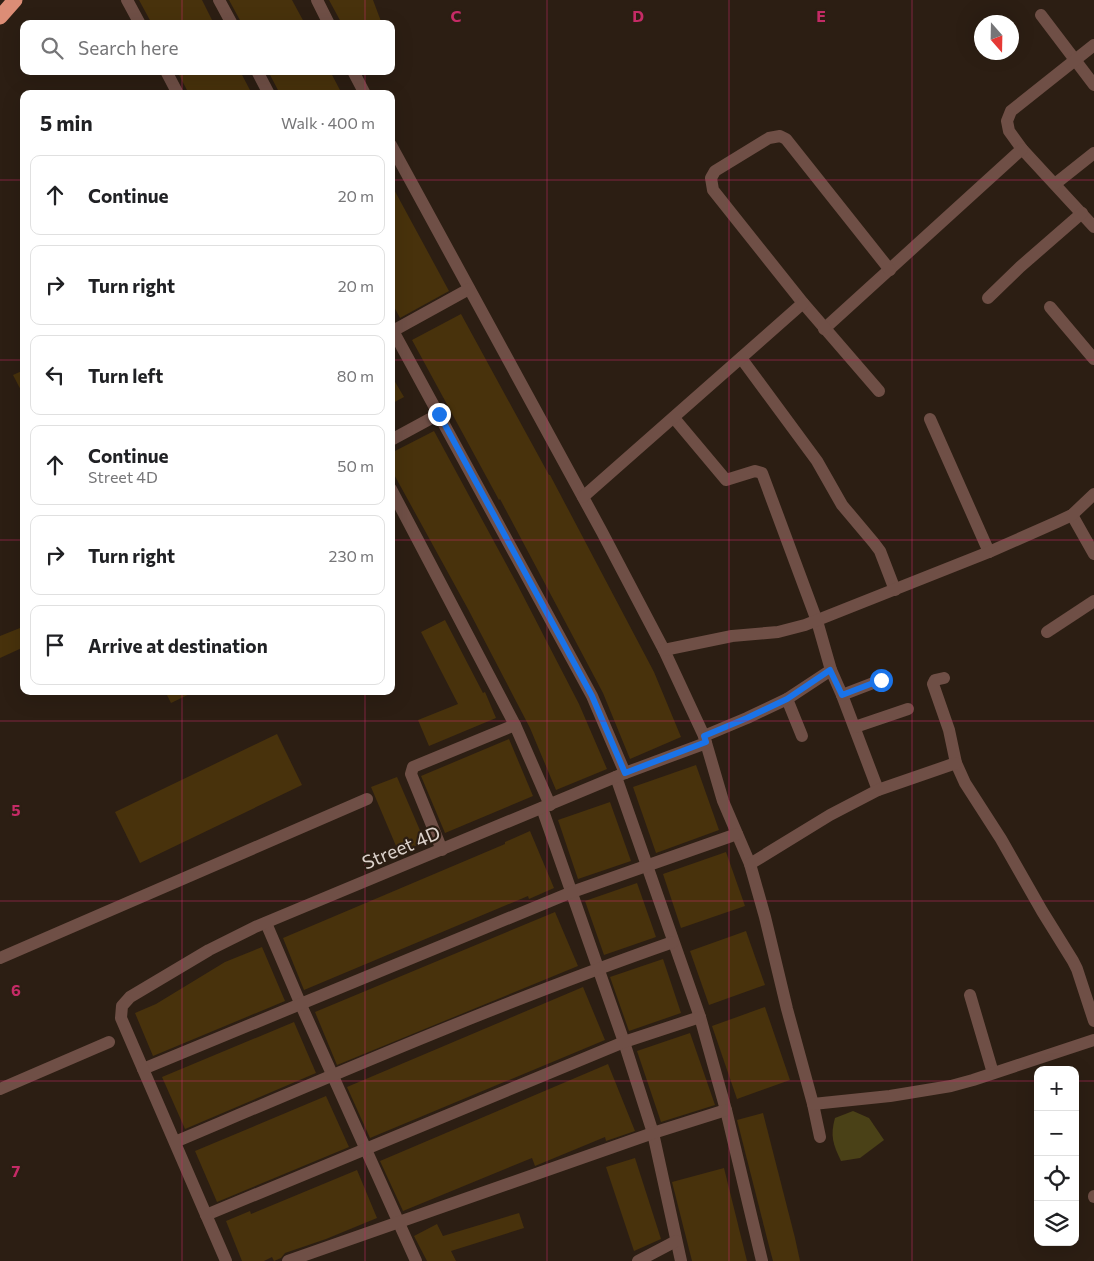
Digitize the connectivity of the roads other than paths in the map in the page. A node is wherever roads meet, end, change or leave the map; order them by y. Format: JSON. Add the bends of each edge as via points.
{"nodes":[{"id":1,"x":15,"y":0,"type":"edge"},
{"id":2,"x":127,"y":0,"type":"edge"},
{"id":3,"x":220,"y":0,"type":"edge"},
{"id":4,"x":317,"y":0,"type":"edge"},
{"id":5,"x":1041,"y":15,"type":"dead end"},
{"id":6,"x":0,"y":17,"type":"edge"},
{"id":7,"x":138,"y":20,"type":"edge"},
{"id":8,"x":230,"y":20,"type":"edge"},
{"id":9,"x":327,"y":20,"type":"edge"},
{"id":10,"x":1094,"y":45,"type":"edge"},
{"id":11,"x":1075,"y":60,"type":"junction"},
{"id":12,"x":168,"y":75,"type":"edge"},
{"id":13,"x":259,"y":75,"type":"edge"},
{"id":14,"x":355,"y":75,"type":"edge"},
{"id":15,"x":1094,"y":85,"type":"edge"},
{"id":16,"x":176,"y":90,"type":"edge"},
{"id":17,"x":267,"y":90,"type":"edge"},
{"id":18,"x":363,"y":90,"type":"edge"},
{"id":19,"x":1022,"y":149,"type":"junction"},
{"id":20,"x":395,"y":152,"type":"edge"},
{"id":21,"x":1094,"y":153,"type":"edge"},
{"id":22,"x":1056,"y":184,"type":"junction"},
{"id":23,"x":1082,"y":213,"type":"junction"},
{"id":24,"x":1094,"y":227,"type":"edge"},
{"id":25,"x":890,"y":270,"type":"junction"},
{"id":26,"x":469,"y":289,"type":"junction"},
{"id":27,"x":988,"y":298,"type":"dead end"},
{"id":28,"x":803,"y":303,"type":"junction"},
{"id":29,"x":1050,"y":307,"type":"dead end"},
{"id":30,"x":395,"y":328,"type":"edge"},
{"id":31,"x":824,"y":329,"type":"junction"},
{"id":32,"x":395,"y":335,"type":"edge"},
{"id":33,"x":741,"y":358,"type":"junction"},
{"id":34,"x":1094,"y":359,"type":"edge"},
{"id":35,"x":879,"y":391,"type":"dead end"},
{"id":36,"x":439,"y":414,"type":"junction"},
{"id":37,"x":674,"y":418,"type":"junction"},
{"id":38,"x":930,"y":418,"type":"dead end"},
{"id":39,"x":395,"y":438,"type":"edge"},
{"id":40,"x":1094,"y":494,"type":"edge"},
{"id":41,"x":395,"y":496,"type":"edge"},
{"id":42,"x":583,"y":497,"type":"junction"},
{"id":43,"x":1072,"y":514,"type":"junction"},
{"id":44,"x":989,"y":552,"type":"junction"},
{"id":45,"x":1094,"y":554,"type":"edge"},
{"id":46,"x":895,"y":590,"type":"junction"},
{"id":47,"x":1094,"y":601,"type":"edge"},
{"id":48,"x":817,"y":621,"type":"junction"},
{"id":49,"x":1048,"y":632,"type":"dead end"},
{"id":50,"x":664,"y":650,"type":"junction"},
{"id":51,"x":830,"y":670,"type":"junction"},
{"id":52,"x":944,"y":678,"type":"dead end"},
{"id":53,"x":881,"y":680,"type":"dead end"},
{"id":54,"x":842,"y":695,"type":"junction"},
{"id":55,"x":787,"y":699,"type":"junction"},
{"id":56,"x":908,"y":708,"type":"dead end"},
{"id":57,"x":515,"y":725,"type":"junction"},
{"id":58,"x":855,"y":728,"type":"junction"},
{"id":59,"x":802,"y":736,"type":"dead end"},
{"id":60,"x":705,"y":739,"type":"junction"},
{"id":61,"x":956,"y":763,"type":"junction"},
{"id":62,"x":621,"y":775,"type":"junction"},
{"id":63,"x":878,"y":790,"type":"junction"},
{"id":64,"x":367,"y":799,"type":"dead end"},
{"id":65,"x":546,"y":806,"type":"junction"},
{"id":66,"x":737,"y":834,"type":"junction"},
{"id":67,"x":442,"y":850,"type":"junction"},
{"id":68,"x":750,"y":864,"type":"junction"},
{"id":69,"x":646,"y":865,"type":"junction"},
{"id":70,"x":572,"y":892,"type":"junction"},
{"id":71,"x":266,"y":923,"type":"junction"},
{"id":72,"x":673,"y":942,"type":"junction"},
{"id":73,"x":0,"y":958,"type":"edge"},
{"id":74,"x":599,"y":968,"type":"junction"},
{"id":75,"x":970,"y":995,"type":"dead end"},
{"id":76,"x":301,"y":1005,"type":"junction"},
{"id":77,"x":700,"y":1016,"type":"junction"},
{"id":78,"x":1094,"y":1021,"type":"edge"},
{"id":79,"x":1094,"y":1040,"type":"edge"},
{"id":80,"x":109,"y":1042,"type":"dead end"},
{"id":81,"x":624,"y":1042,"type":"junction"},
{"id":82,"x":143,"y":1069,"type":"junction"},
{"id":83,"x":993,"y":1072,"type":"junction"},
{"id":84,"x":334,"y":1075,"type":"junction"},
{"id":85,"x":0,"y":1089,"type":"edge"},
{"id":86,"x":813,"y":1104,"type":"junction"},
{"id":87,"x":726,"y":1110,"type":"junction"},
{"id":88,"x":652,"y":1133,"type":"junction"},
{"id":89,"x":820,"y":1137,"type":"dead end"},
{"id":90,"x":175,"y":1142,"type":"junction"},
{"id":91,"x":366,"y":1149,"type":"junction"},
{"id":92,"x":206,"y":1215,"type":"junction"},
{"id":93,"x":397,"y":1222,"type":"junction"},
{"id":94,"x":676,"y":1241,"type":"junction"},
{"id":95,"x":226,"y":1261,"type":"edge"},
{"id":96,"x":288,"y":1261,"type":"edge"},
{"id":97,"x":416,"y":1261,"type":"edge"},
{"id":98,"x":638,"y":1261,"type":"edge"},
{"id":99,"x":681,"y":1261,"type":"edge"},
{"id":100,"x":762,"y":1261,"type":"edge"}],
"edges":[{"from":1,"to":6,"type":"highway"},
{"from":2,"to":7,"type":"street"},
{"from":3,"to":8,"type":"street"},
{"from":4,"to":9,"type":"street"},
{"from":5,"to":11,"type":"street"},
{"from":10,"to":11,"type":"street"},
{"from":11,"to":15,"type":"street"},
{"from":11,"to":19,"type":"street","via":[[1011,111],[1007,121],[1009,131]]},
{"from":12,"to":16,"type":"street"},
{"from":13,"to":17,"type":"street"},
{"from":14,"to":18,"type":"street"},
{"from":19,"to":22,"type":"street"},
{"from":19,"to":25,"type":"street"},
{"from":20,"to":26,"type":"street"},
{"from":21,"to":22,"type":"street"},
{"from":22,"to":23,"type":"street"},
{"from":23,"to":24,"type":"street"},
{"from":23,"to":27,"type":"street"},
{"from":25,"to":28,"type":"street","via":[[786,139],[780,136],[770,138],[715,171],[711,178],[713,190]]},
{"from":25,"to":31,"type":"street"},
{"from":26,"to":30,"type":"street"},
{"from":26,"to":42,"type":"street"},
{"from":28,"to":31,"type":"street"},
{"from":28,"to":33,"type":"street"},
{"from":29,"to":34,"type":"street"},
{"from":31,"to":35,"type":"street"},
{"from":32,"to":36,"type":"street"},
{"from":33,"to":37,"type":"street"},
{"from":33,"to":46,"type":"street","via":[[817,461],[842,505],[880,551]]},
{"from":36,"to":39,"type":"street"},
{"from":36,"to":62,"type":"street","via":[[592,696]]},
{"from":37,"to":42,"type":"street"},
{"from":37,"to":48,"type":"street","via":[[726,480],[762,473]]},
{"from":38,"to":44,"type":"street"},
{"from":40,"to":43,"type":"street"},
{"from":41,"to":57,"type":"street"},
{"from":42,"to":50,"type":"street"},
{"from":43,"to":44,"type":"street"},
{"from":43,"to":45,"type":"street"},
{"from":44,"to":46,"type":"street"},
{"from":46,"to":48,"type":"street"},
{"from":47,"to":49,"type":"street"},
{"from":48,"to":50,"type":"street","via":[[778,632],[732,636]]},
{"from":48,"to":51,"type":"street"},
{"from":50,"to":60,"type":"street"},
{"from":51,"to":54,"type":"street"},
{"from":51,"to":55,"type":"street","name":"Street 4D"},
{"from":52,"to":61,"type":"street","via":[[933,684],[949,730]]},
{"from":53,"to":54,"type":"street"},
{"from":54,"to":58,"type":"street"},
{"from":55,"to":59,"type":"street"},
{"from":55,"to":60,"type":"street","name":"Street 4D"},
{"from":56,"to":58,"type":"street"},
{"from":57,"to":65,"type":"street"},
{"from":57,"to":67,"type":"street","via":[[413,767],[410,774]]},
{"from":58,"to":63,"type":"street"},
{"from":60,"to":62,"type":"street","name":"Street 4D"},
{"from":60,"to":66,"type":"street","via":[[723,801]]},
{"from":61,"to":63,"type":"street"},
{"from":61,"to":78,"type":"street","via":[[1078,969]]},
{"from":62,"to":65,"type":"street","name":"Street 4D"},
{"from":62,"to":69,"type":"street"},
{"from":63,"to":68,"type":"street"},
{"from":64,"to":73,"type":"street"},
{"from":65,"to":67,"type":"street","name":"Street 4D"},
{"from":65,"to":70,"type":"street"},
{"from":66,"to":68,"type":"street"},
{"from":66,"to":69,"type":"street"},
{"from":67,"to":71,"type":"street","name":"Street 4D"},
{"from":68,"to":86,"type":"street"},
{"from":69,"to":70,"type":"street"},
{"from":69,"to":72,"type":"street"},
{"from":70,"to":74,"type":"street"},
{"from":70,"to":76,"type":"street"},
{"from":71,"to":76,"type":"street"},
{"from":71,"to":82,"type":"street","name":"Street 4D","via":[[209,950],[130,997],[122,1006],[121,1018]]},
{"from":72,"to":74,"type":"street"},
{"from":72,"to":77,"type":"street"},
{"from":74,"to":81,"type":"street"},
{"from":74,"to":84,"type":"street"},
{"from":75,"to":83,"type":"street"},
{"from":76,"to":82,"type":"street"},
{"from":76,"to":84,"type":"street"},
{"from":77,"to":81,"type":"street"},
{"from":77,"to":87,"type":"street"},
{"from":79,"to":83,"type":"street"},
{"from":80,"to":85,"type":"street"},
{"from":81,"to":88,"type":"street"},
{"from":81,"to":91,"type":"street"},
{"from":82,"to":90,"type":"street"},
{"from":83,"to":86,"type":"street","via":[[942,1087]]},
{"from":84,"to":90,"type":"street"},
{"from":84,"to":91,"type":"street"},
{"from":86,"to":89,"type":"street"},
{"from":87,"to":88,"type":"street"},
{"from":87,"to":100,"type":"street"},
{"from":88,"to":93,"type":"street"},
{"from":88,"to":94,"type":"street"},
{"from":90,"to":92,"type":"street"},
{"from":91,"to":92,"type":"street"},
{"from":91,"to":93,"type":"street"},
{"from":92,"to":95,"type":"street"},
{"from":93,"to":96,"type":"street"},
{"from":93,"to":97,"type":"street"},
{"from":94,"to":98,"type":"street"},
{"from":94,"to":99,"type":"street"}]}
